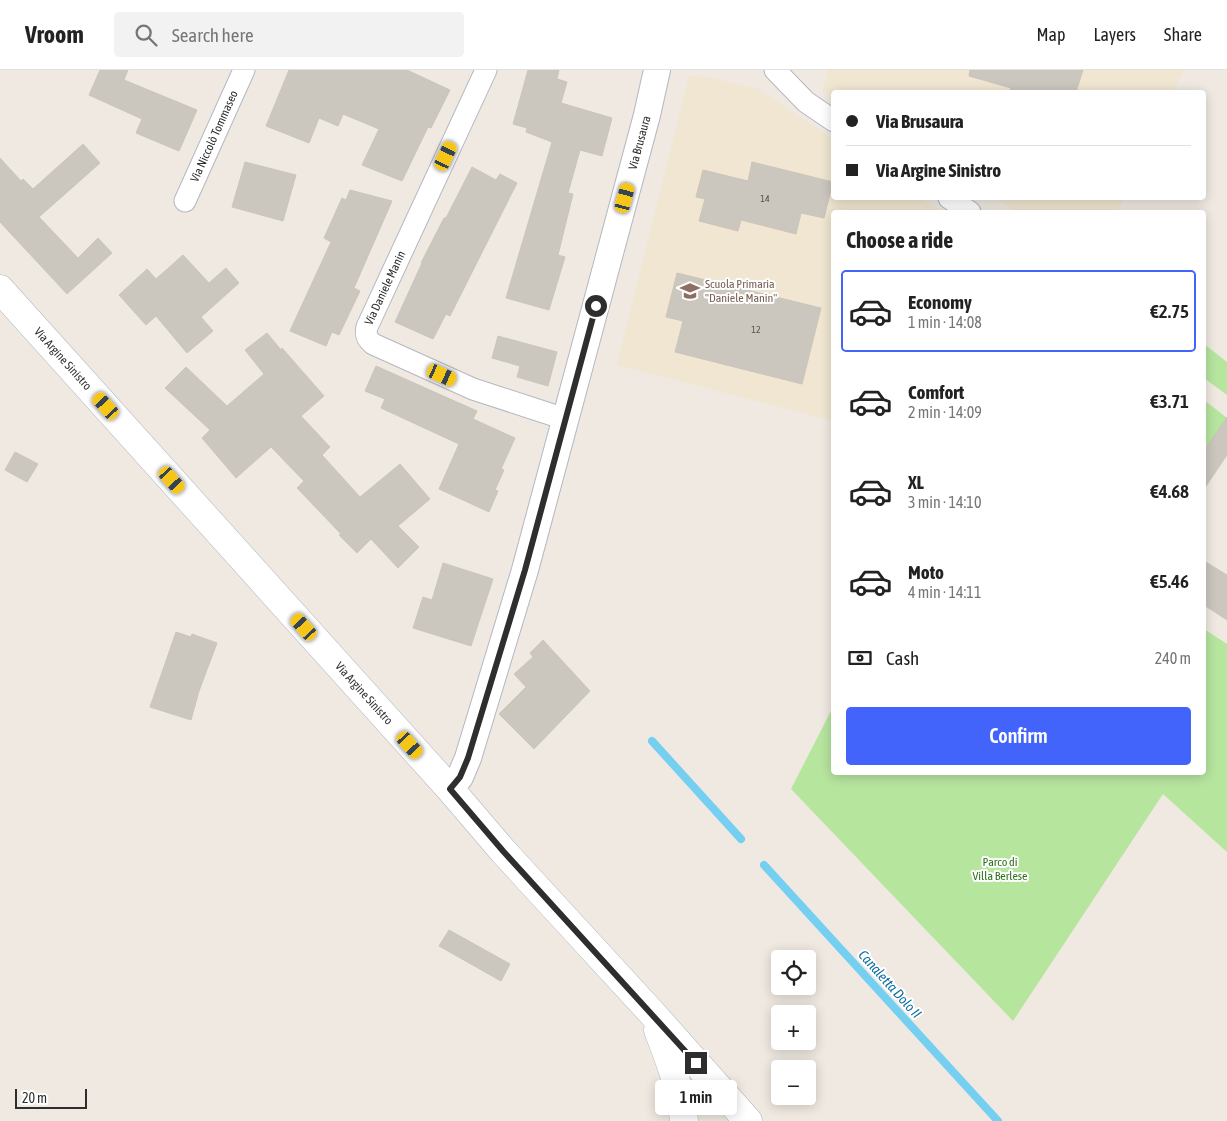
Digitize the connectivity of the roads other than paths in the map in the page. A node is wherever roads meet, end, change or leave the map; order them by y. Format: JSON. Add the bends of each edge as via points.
{"nodes":[{"id":1,"x":244,"y":70,"type":"edge"},
{"id":2,"x":486,"y":70,"type":"edge"},
{"id":3,"x":657,"y":70,"type":"edge"},
{"id":4,"x":775,"y":70,"type":"edge"},
{"id":5,"x":831,"y":119,"type":"edge"},
{"id":6,"x":951,"y":200,"type":"edge"},
{"id":7,"x":186,"y":201,"type":"dead end"},
{"id":8,"x":967,"y":210,"type":"edge"},
{"id":9,"x":0,"y":289,"type":"edge"},
{"id":10,"x":565,"y":418,"type":"junction"},
{"id":11,"x":450,"y":789,"type":"junction"},
{"id":12,"x":651,"y":1012,"type":"junction"},
{"id":13,"x":743,"y":1119,"type":"edge"},
{"id":14,"x":684,"y":1121,"type":"edge"}],
"edges":[{"from":1,"to":7,"type":"street","name":"Via Niccolò Tommaseo"},
{"from":2,"to":10,"type":"street","name":"Via Daniele Manin","via":[[367,327],[366,336],[373,344],[473,389]]},
{"from":3,"to":10,"type":"street","name":"Via Brusaura"},
{"from":4,"to":5,"type":"street","via":[[806,102]]},
{"from":6,"to":8,"type":"street"},
{"from":9,"to":11,"type":"main road","name":"Via Argine Sinistro"},
{"from":10,"to":11,"type":"street","name":"Via Brusaura","via":[[525,570],[468,758],[460,777]]},
{"from":11,"to":12,"type":"main road","name":"Via Argine Sinistro"},
{"from":12,"to":13,"type":"main road","name":"Via Argine Sinistro"},
{"from":12,"to":14,"type":"main road","via":[[671,1065],[683,1105]]}]}
